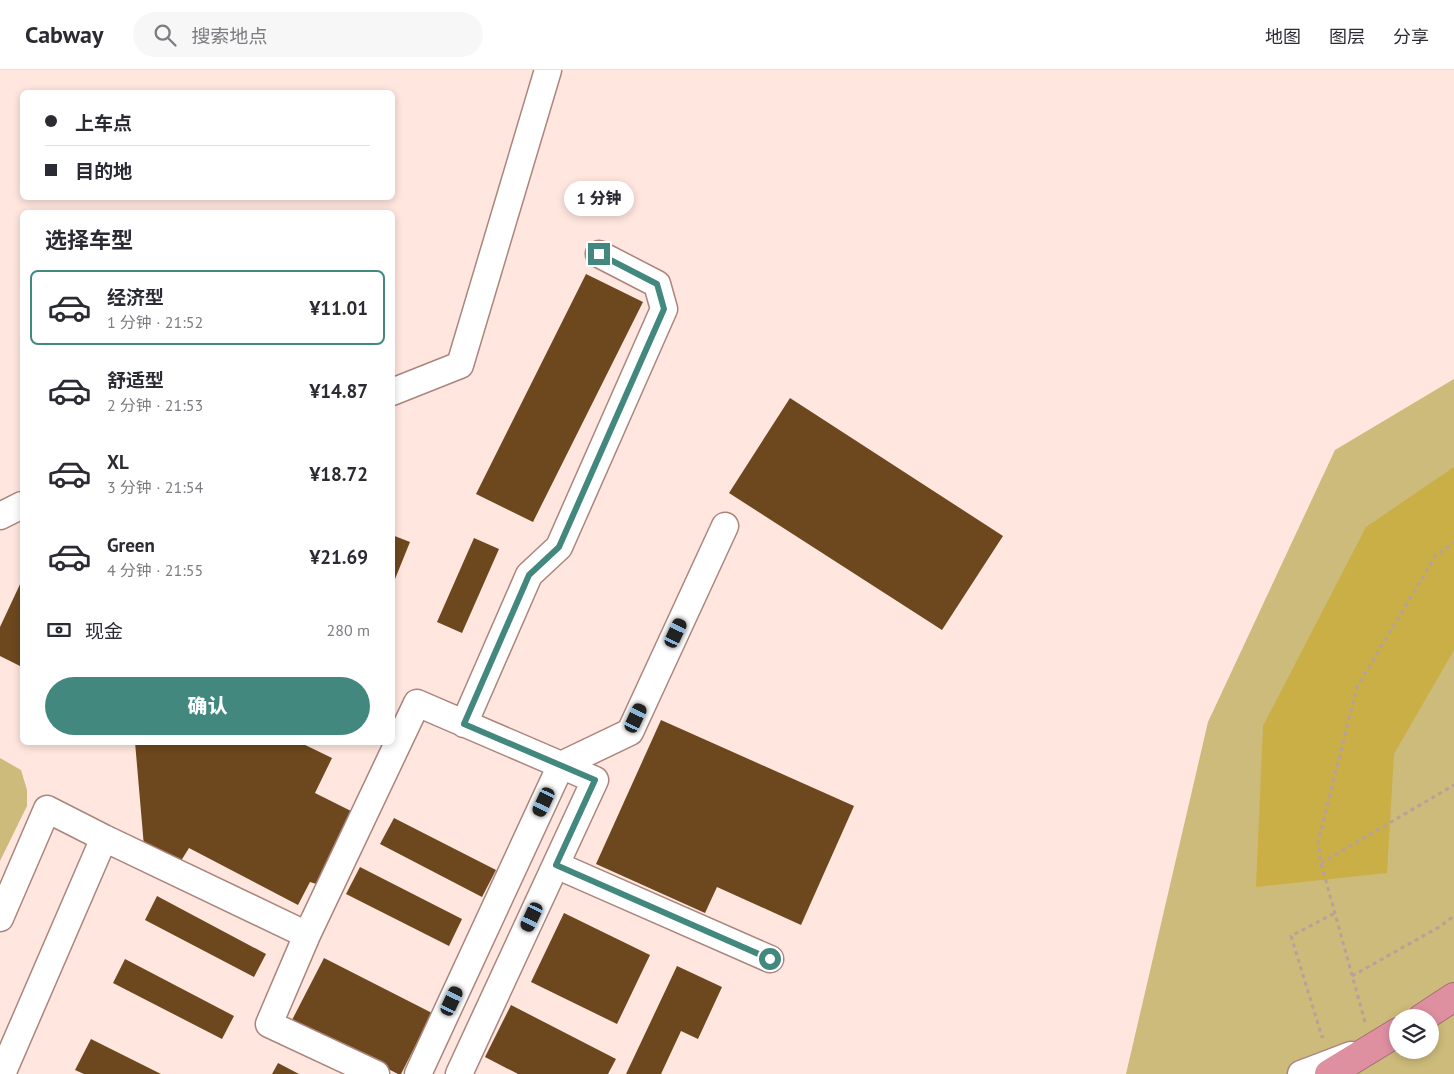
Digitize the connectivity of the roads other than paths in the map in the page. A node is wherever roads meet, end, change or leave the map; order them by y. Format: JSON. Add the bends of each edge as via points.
{"nodes":[{"id":1,"x":548,"y":70,"type":"edge"},
{"id":2,"x":599,"y":254,"type":"dead end"},
{"id":3,"x":395,"y":391,"type":"edge"},
{"id":4,"x":20,"y":506,"type":"edge"},
{"id":5,"x":0,"y":516,"type":"edge"},
{"id":6,"x":725,"y":526,"type":"dead end"},
{"id":7,"x":464,"y":724,"type":"junction"},
{"id":8,"x":561,"y":765,"type":"junction"},
{"id":9,"x":104,"y":838,"type":"junction"},
{"id":10,"x":556,"y":865,"type":"junction"},
{"id":11,"x":0,"y":918,"type":"edge"},
{"id":12,"x":307,"y":935,"type":"junction"},
{"id":13,"x":770,"y":959,"type":"dead end"},
{"id":14,"x":1454,"y":997,"type":"edge"},
{"id":15,"x":1436,"y":1009,"type":"edge"},
{"id":16,"x":1389,"y":1033,"type":"edge"},
{"id":17,"x":1365,"y":1036,"type":"junction"},
{"id":18,"x":2,"y":1074,"type":"edge"},
{"id":19,"x":376,"y":1074,"type":"edge"},
{"id":20,"x":418,"y":1074,"type":"edge"},
{"id":21,"x":459,"y":1074,"type":"edge"},
{"id":22,"x":1301,"y":1074,"type":"edge"},
{"id":23,"x":1329,"y":1074,"type":"edge"}],
"edges":[{"from":1,"to":3,"type":"street","via":[[460,365]]},
{"from":2,"to":7,"type":"street","via":[[657,284],[664,309],[559,547],[529,575]]},
{"from":4,"to":5,"type":"street"},
{"from":6,"to":8,"type":"street","via":[[630,732]]},
{"from":7,"to":8,"type":"street"},
{"from":7,"to":12,"type":"street","via":[[417,703]]},
{"from":8,"to":10,"type":"street","via":[[595,780]]},
{"from":8,"to":20,"type":"street"},
{"from":9,"to":11,"type":"street","via":[[47,809]]},
{"from":9,"to":12,"type":"street"},
{"from":9,"to":18,"type":"street"},
{"from":10,"to":13,"type":"street"},
{"from":10,"to":21,"type":"street"},
{"from":12,"to":19,"type":"street","via":[[269,1024]]},
{"from":14,"to":15,"type":"highway"},
{"from":16,"to":17,"type":"highway"},
{"from":17,"to":22,"type":"street"},
{"from":17,"to":23,"type":"highway"}]}
